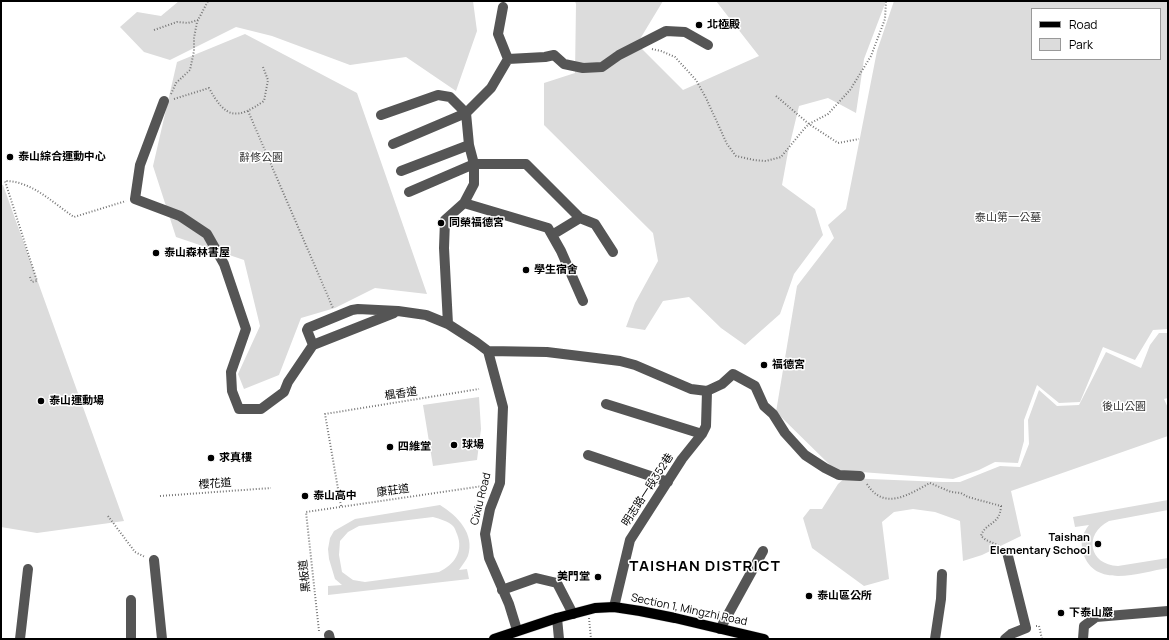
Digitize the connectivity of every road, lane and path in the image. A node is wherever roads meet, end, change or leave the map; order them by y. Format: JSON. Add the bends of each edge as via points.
{"nodes":[{"id":1,"x":208,"y":1,"type":"edge"},
{"id":2,"x":886,"y":1,"type":"edge"},
{"id":3,"x":503,"y":7,"type":"dead end"},
{"id":4,"x":198,"y":20,"type":"junction"},
{"id":5,"x":154,"y":30,"type":"dead end"},
{"id":6,"x":708,"y":45,"type":"dead end"},
{"id":7,"x":634,"y":48,"type":"junction"},
{"id":8,"x":508,"y":59,"type":"junction"},
{"id":9,"x":263,"y":67,"type":"dead end"},
{"id":10,"x":776,"y":96,"type":"dead end"},
{"id":11,"x":168,"y":99,"type":"junction"},
{"id":12,"x":248,"y":111,"type":"junction"},
{"id":13,"x":466,"y":113,"type":"junction"},
{"id":14,"x":382,"y":115,"type":"dead end"},
{"id":15,"x":809,"y":124,"type":"junction"},
{"id":16,"x":859,"y":139,"type":"dead end"},
{"id":17,"x":393,"y":144,"type":"dead end"},
{"id":18,"x":470,"y":145,"type":"junction"},
{"id":19,"x":474,"y":164,"type":"junction"},
{"id":20,"x":402,"y":171,"type":"dead end"},
{"id":21,"x":409,"y":192,"type":"dead end"},
{"id":22,"x":135,"y":199,"type":"junction"},
{"id":23,"x":464,"y":203,"type":"junction"},
{"id":24,"x":580,"y":218,"type":"junction"},
{"id":25,"x":552,"y":234,"type":"junction"},
{"id":26,"x":613,"y":252,"type":"dead end"},
{"id":27,"x":30,"y":277,"type":"dead end"},
{"id":28,"x":583,"y":301,"type":"dead end"},
{"id":29,"x":398,"y":311,"type":"junction"},
{"id":30,"x":337,"y":316,"type":"junction"},
{"id":31,"x":448,"y":324,"type":"junction"},
{"id":32,"x":313,"y":345,"type":"junction"},
{"id":33,"x":488,"y":351,"type":"junction"},
{"id":34,"x":479,"y":389,"type":"dead end"},
{"id":35,"x":707,"y":391,"type":"junction"},
{"id":36,"x":606,"y":404,"type":"dead end"},
{"id":37,"x":702,"y":434,"type":"junction"},
{"id":38,"x":588,"y":455,"type":"dead end"},
{"id":39,"x":860,"y":476,"type":"joint"},
{"id":40,"x":668,"y":482,"type":"junction"},
{"id":41,"x":482,"y":486,"type":"dead end"},
{"id":42,"x":271,"y":488,"type":"dead end"},
{"id":43,"x":160,"y":496,"type":"dead end"},
{"id":44,"x":341,"y":506,"type":"junction"},
{"id":45,"x":306,"y":512,"type":"joint"},
{"id":46,"x":108,"y":516,"type":"dead end"},
{"id":47,"x":763,"y":551,"type":"dead end"},
{"id":48,"x":135,"y":552,"type":"dead end"},
{"id":49,"x":1007,"y":552,"type":"joint"},
{"id":50,"x":154,"y":560,"type":"dead end"},
{"id":51,"x":28,"y":569,"type":"dead end"},
{"id":52,"x":942,"y":574,"type":"dead end"},
{"id":53,"x":502,"y":590,"type":"junction"},
{"id":54,"x":131,"y":600,"type":"dead end"},
{"id":55,"x":614,"y":607,"type":"junction"},
{"id":56,"x":590,"y":610,"type":"junction"},
{"id":57,"x":1168,"y":611,"type":"edge"},
{"id":58,"x":573,"y":614,"type":"junction"},
{"id":59,"x":557,"y":618,"type":"junction"},
{"id":60,"x":720,"y":629,"type":"junction"},
{"id":61,"x":517,"y":630,"type":"junction"},
{"id":62,"x":319,"y":632,"type":"dead end"},
{"id":63,"x":20,"y":639,"type":"edge"},
{"id":64,"x":132,"y":639,"type":"edge"},
{"id":65,"x":162,"y":639,"type":"edge"},
{"id":66,"x":494,"y":639,"type":"edge"},
{"id":67,"x":559,"y":639,"type":"edge"},
{"id":68,"x":591,"y":639,"type":"edge"},
{"id":69,"x":764,"y":639,"type":"edge"},
{"id":70,"x":935,"y":639,"type":"edge"},
{"id":71,"x":1005,"y":639,"type":"edge"},
{"id":72,"x":1083,"y":639,"type":"edge"}],
"edges":[{"from":1,"to":4,"type":"path"},
{"from":2,"to":15,"type":"path","via":[[884,18],[871,56],[850,90],[828,114]]},
{"from":3,"to":8,"type":"street","via":[[498,34]]},
{"from":4,"to":5,"type":"path","via":[[178,22]]},
{"from":4,"to":11,"type":"path","via":[[190,70],[176,83]]},
{"from":6,"to":7,"type":"street","via":[[685,32],[666,31]]},
{"from":7,"to":8,"type":"street","via":[[602,67],[583,68],[564,64],[554,55]]},
{"from":7,"to":15,"type":"path","via":[[661,51],[675,57],[696,80],[727,144],[736,156],[766,161],[781,157]]},
{"from":8,"to":13,"type":"street","via":[[491,88]]},
{"from":9,"to":12,"type":"path","via":[[268,80],[264,100]]},
{"from":10,"to":15,"type":"path"},
{"from":11,"to":12,"type":"path","via":[[209,88],[226,112],[238,114]]},
{"from":11,"to":22,"type":"street","via":[[140,165]]},
{"from":12,"to":30,"type":"path"},
{"from":13,"to":14,"type":"street","via":[[450,97],[438,96]]},
{"from":13,"to":17,"type":"street"},
{"from":13,"to":18,"type":"street"},
{"from":15,"to":16,"type":"path","via":[[838,143]]},
{"from":18,"to":19,"type":"street"},
{"from":18,"to":20,"type":"street"},
{"from":19,"to":21,"type":"street"},
{"from":19,"to":23,"type":"street","via":[[474,184]]},
{"from":19,"to":24,"type":"street","via":[[526,164]]},
{"from":22,"to":27,"type":"path","via":[[74,218],[34,188],[15,181],[5,181],[37,281],[32,282]]},
{"from":22,"to":32,"type":"street","via":[[180,216],[207,234],[224,264],[246,329],[231,372],[232,391],[239,409],[261,410],[284,392]]},
{"from":23,"to":25,"type":"street","via":[[548,228]]},
{"from":23,"to":31,"type":"street","via":[[445,220]]},
{"from":24,"to":25,"type":"street"},
{"from":24,"to":26,"type":"street","via":[[594,224]]},
{"from":25,"to":28,"type":"street"},
{"from":29,"to":30,"type":"street","via":[[358,309]]},
{"from":29,"to":31,"type":"street","via":[[426,315]]},
{"from":29,"to":32,"type":"street"},
{"from":30,"to":32,"type":"street","via":[[308,328]]},
{"from":31,"to":33,"type":"street"},
{"from":33,"to":35,"type":"street","via":[[548,352],[620,361],[691,389]]},
{"from":33,"to":53,"type":"street","name":"Cixiu Road","via":[[504,407],[500,483],[490,509],[485,534],[489,558]]},
{"from":34,"to":44,"type":"path","name":"楓香道","via":[[325,414]]},
{"from":35,"to":37,"type":"street","name":"明志路一段352巷","via":[[706,426]]},
{"from":35,"to":39,"type":"street","via":[[722,384],[733,374],[755,386],[764,406],[805,455],[839,475]]},
{"from":36,"to":37,"type":"street"},
{"from":37,"to":40,"type":"street","name":"明志路一段352巷"},
{"from":38,"to":40,"type":"street"},
{"from":39,"to":49,"type":"path","via":[[879,497],[899,498],[930,484],[961,493],[968,498],[1001,506],[1000,515],[995,522],[982,530],[981,536]]},
{"from":40,"to":55,"type":"street","name":"明志路一段352巷","via":[[630,540]]},
{"from":41,"to":44,"type":"path","name":"康莊道"},
{"from":42,"to":43,"type":"path","name":"櫻花道"},
{"from":44,"to":45,"type":"path","name":"康莊道"},
{"from":45,"to":62,"type":"path","name":"黑板道"},
{"from":46,"to":48,"type":"path"},
{"from":47,"to":60,"type":"street"},
{"from":49,"to":71,"type":"street","via":[[1026,628]]},
{"from":50,"to":65,"type":"street"},
{"from":51,"to":63,"type":"street"},
{"from":52,"to":70,"type":"street"},
{"from":53,"to":58,"type":"street","via":[[536,578],[557,583]]},
{"from":53,"to":61,"type":"street","name":"Cixiu Road"},
{"from":54,"to":64,"type":"street"},
{"from":55,"to":56,"type":"main road","name":"Section 1, Mingzhi Road"},
{"from":55,"to":60,"type":"main road","name":"Section 1, Mingzhi Road"},
{"from":56,"to":58,"type":"main road","name":"Section 1, Mingzhi Road"},
{"from":56,"to":68,"type":"path"},
{"from":57,"to":72,"type":"street","via":[[1096,617],[1084,626]]},
{"from":58,"to":59,"type":"main road","name":"Section 1, Mingzhi Road"},
{"from":59,"to":61,"type":"main road","name":"Section 1, Mingzhi Road"},
{"from":59,"to":67,"type":"street"},
{"from":60,"to":69,"type":"main road","name":"Section 1, Mingzhi Road"},
{"from":61,"to":66,"type":"main road","name":"Section 1, Mingzhi Road"}]}
